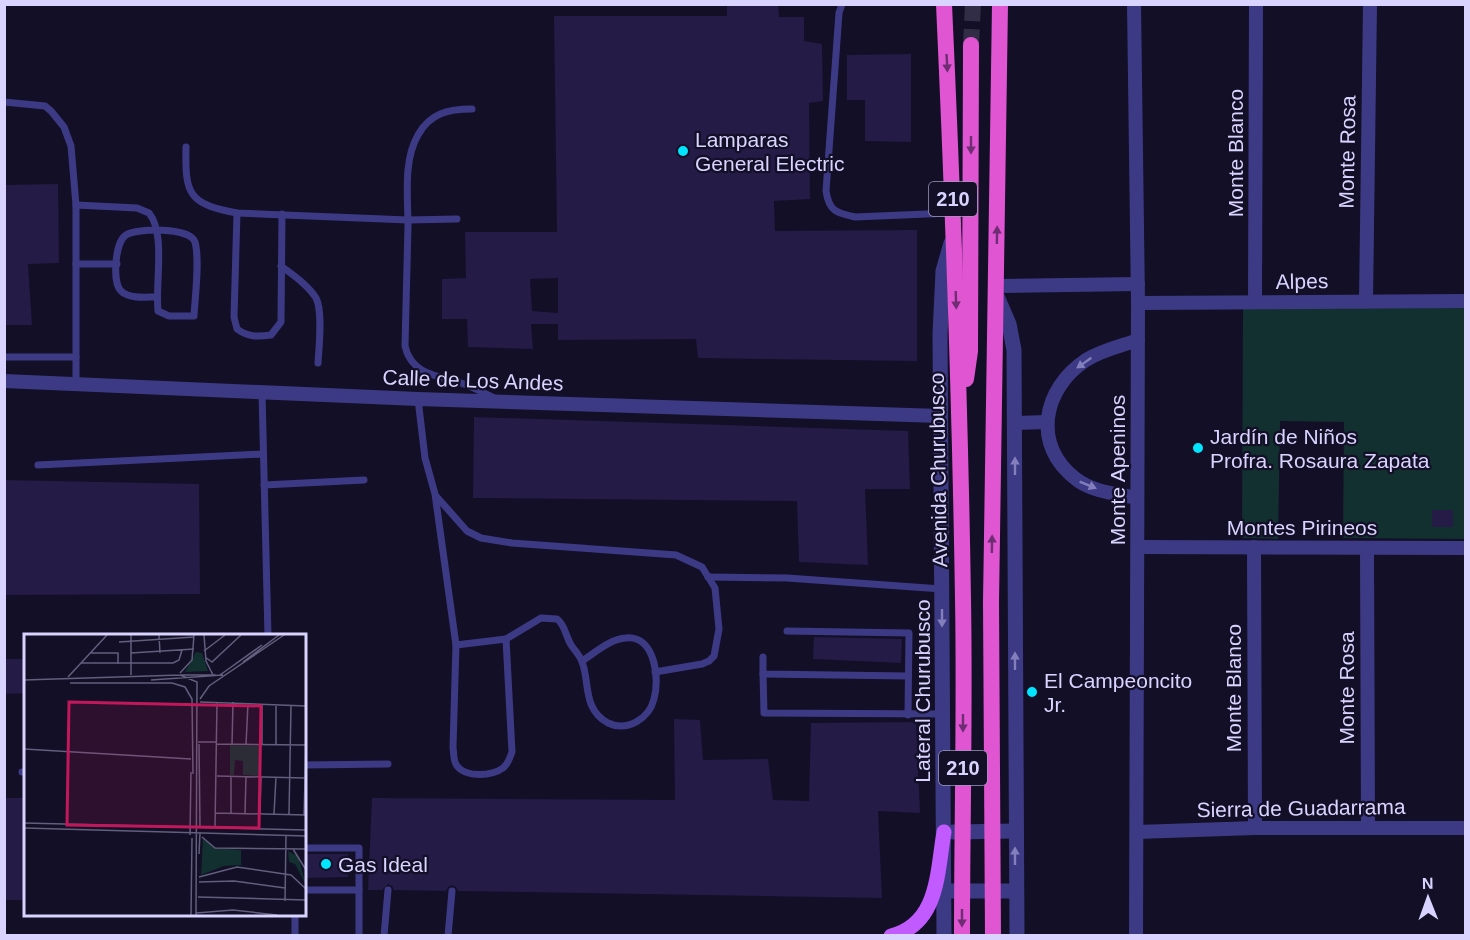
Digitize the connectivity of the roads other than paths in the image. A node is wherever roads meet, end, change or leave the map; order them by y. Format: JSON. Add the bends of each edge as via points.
{"nodes":[{"id":1,"x":842,"y":4,"type":"edge"},
{"id":2,"x":944,"y":4,"type":"edge"},
{"id":3,"x":1000,"y":4,"type":"edge"},
{"id":4,"x":1134,"y":4,"type":"edge"},
{"id":5,"x":1256,"y":4,"type":"edge"},
{"id":6,"x":1370,"y":4,"type":"edge"},
{"id":7,"x":971,"y":45,"type":"tunnel mouth"},
{"id":8,"x":4,"y":102,"type":"edge"},
{"id":9,"x":472,"y":109,"type":"dead end"},
{"id":10,"x":186,"y":147,"type":"dead end"},
{"id":11,"x":76,"y":204,"type":"junction"},
{"id":12,"x":237,"y":213,"type":"junction"},
{"id":13,"x":954,"y":213,"type":"junction"},
{"id":14,"x":282,"y":214,"type":"junction"},
{"id":15,"x":457,"y":219,"type":"dead end"},
{"id":16,"x":408,"y":220,"type":"junction"},
{"id":17,"x":158,"y":230,"type":"junction"},
{"id":18,"x":954,"y":231,"type":"junction"},
{"id":19,"x":76,"y":264,"type":"junction"},
{"id":20,"x":117,"y":264,"type":"junction"},
{"id":21,"x":281,"y":266,"type":"junction"},
{"id":22,"x":1138,"y":284,"type":"junction"},
{"id":23,"x":996,"y":290,"type":"junction"},
{"id":24,"x":156,"y":297,"type":"junction"},
{"id":25,"x":1366,"y":301,"type":"junction"},
{"id":26,"x":1466,"y":301,"type":"edge"},
{"id":27,"x":1255,"y":302,"type":"junction"},
{"id":28,"x":1138,"y":303,"type":"junction"},
{"id":29,"x":1138,"y":340,"type":"junction"},
{"id":30,"x":4,"y":357,"type":"edge"},
{"id":31,"x":76,"y":357,"type":"junction"},
{"id":32,"x":318,"y":363,"type":"dead end"},
{"id":33,"x":4,"y":381,"type":"edge"},
{"id":34,"x":76,"y":384,"type":"junction"},
{"id":35,"x":262,"y":393,"type":"junction"},
{"id":36,"x":959,"y":394,"type":"junction"},
{"id":37,"x":418,"y":399,"type":"junction"},
{"id":38,"x":501,"y":401,"type":"junction"},
{"id":39,"x":940,"y":416,"type":"junction"},
{"id":40,"x":1047,"y":422,"type":"junction"},
{"id":41,"x":1015,"y":423,"type":"junction"},
{"id":42,"x":263,"y":454,"type":"junction"},
{"id":43,"x":38,"y":465,"type":"dead end"},
{"id":44,"x":364,"y":480,"type":"dead end"},
{"id":45,"x":264,"y":485,"type":"junction"},
{"id":46,"x":435,"y":494,"type":"junction"},
{"id":47,"x":1137,"y":498,"type":"junction"},
{"id":48,"x":1138,"y":547,"type":"junction"},
{"id":49,"x":1254,"y":547,"type":"junction"},
{"id":50,"x":1367,"y":548,"type":"junction"},
{"id":51,"x":1466,"y":548,"type":"edge"},
{"id":52,"x":708,"y":577,"type":"junction"},
{"id":53,"x":942,"y":589,"type":"junction"},
{"id":54,"x":787,"y":631,"type":"dead end"},
{"id":55,"x":268,"y":634,"type":"edge"},
{"id":56,"x":506,"y":639,"type":"junction"},
{"id":57,"x":456,"y":645,"type":"junction"},
{"id":58,"x":763,"y":657,"type":"dead end"},
{"id":59,"x":582,"y":661,"type":"junction"},
{"id":60,"x":655,"y":672,"type":"junction"},
{"id":61,"x":763,"y":674,"type":"junction"},
{"id":62,"x":908,"y":676,"type":"junction"},
{"id":63,"x":943,"y":714,"type":"junction"},
{"id":64,"x":908,"y":715,"type":"junction"},
{"id":65,"x":306,"y":765,"type":"edge"},
{"id":66,"x":388,"y":765,"type":"dead end"},
{"id":67,"x":1255,"y":828,"type":"junction"},
{"id":68,"x":1368,"y":828,"type":"junction"},
{"id":69,"x":1466,"y":828,"type":"edge"},
{"id":70,"x":1016,"y":831,"type":"junction"},
{"id":71,"x":944,"y":832,"type":"junction"},
{"id":72,"x":1137,"y":832,"type":"junction"},
{"id":73,"x":306,"y":848,"type":"edge"},
{"id":74,"x":306,"y":890,"type":"edge"},
{"id":75,"x":359,"y":890,"type":"junction"},
{"id":76,"x":388,"y":890,"type":"dead end"},
{"id":77,"x":452,"y":891,"type":"dead end"},
{"id":78,"x":944,"y":891,"type":"junction"},
{"id":79,"x":1016,"y":891,"type":"junction"},
{"id":80,"x":295,"y":916,"type":"edge"},
{"id":81,"x":295,"y":936,"type":"edge"},
{"id":82,"x":359,"y":936,"type":"edge"},
{"id":83,"x":384,"y":936,"type":"edge"},
{"id":84,"x":448,"y":936,"type":"edge"},
{"id":85,"x":891,"y":936,"type":"edge"},
{"id":86,"x":944,"y":936,"type":"edge"},
{"id":87,"x":962,"y":936,"type":"edge"},
{"id":88,"x":993,"y":936,"type":"edge"},
{"id":89,"x":1017,"y":936,"type":"edge"},
{"id":90,"x":1136,"y":936,"type":"edge"}],
"edges":[{"from":1,"to":13,"type":"lane","via":[[826,191],[832,209],[855,217]]},
{"from":2,"to":13,"type":"highway","name":"Avenida Churubusco","number":"210","one_way":true},
{"from":23,"to":3,"type":"highway","number":"210","one_way":true},
{"from":4,"to":22,"type":"street","name":"Monte Apeninos"},
{"from":5,"to":27,"type":"street","name":"Monte Blanco"},
{"from":6,"to":25,"type":"street","name":"Monte Rosa"},
{"from":7,"to":36,"type":"highway","one_way":true,"via":[[970,351],[966,381]]},
{"from":8,"to":11,"type":"lane","via":[[45,106],[64,127],[71,146]]},
{"from":9,"to":16,"type":"lane","via":[[442,112],[419,133],[408,174]]},
{"from":10,"to":12,"type":"lane","via":[[189,190],[207,205]]},
{"from":11,"to":17,"type":"lane","via":[[144,209],[154,218]]},
{"from":11,"to":19,"type":"lane"},
{"from":12,"to":14,"type":"lane"},
{"from":12,"to":21,"type":"lane","via":[[234,316],[237,328],[246,335],[272,335],[281,322]]},
{"from":13,"to":18,"type":"highway","name":"Avenida Churubusco","number":"210"},
{"from":14,"to":16,"type":"lane"},
{"from":14,"to":21,"type":"lane"},
{"from":15,"to":16,"type":"lane"},
{"from":16,"to":38,"type":"lane","via":[[407,354],[418,369],[430,375]]},
{"from":17,"to":20,"type":"lane","via":[[125,236],[118,247]]},
{"from":17,"to":24,"type":"lane"},
{"from":17,"to":24,"type":"lane","via":[[186,233],[195,242],[194,316],[162,314]]},
{"from":18,"to":36,"type":"highway","name":"Avenida Churubusco","number":"210","one_way":true},
{"from":18,"to":39,"type":"street","name":"Lateral Churubusco","via":[[943,271]]},
{"from":19,"to":20,"type":"lane"},
{"from":19,"to":31,"type":"lane"},
{"from":20,"to":24,"type":"lane","via":[[117,285],[122,292],[128,296]]},
{"from":21,"to":32,"type":"lane","via":[[317,299]]},
{"from":22,"to":23,"type":"street"},
{"from":22,"to":28,"type":"street","name":"Monte Apeninos"},
{"from":23,"to":41,"type":"street","via":[[1012,336]]},
{"from":88,"to":23,"type":"highway","number":"210","one_way":true,"via":[[990,602]]},
{"from":25,"to":26,"type":"street","name":"Alpes"},
{"from":25,"to":27,"type":"street","name":"Alpes"},
{"from":27,"to":28,"type":"street","name":"Alpes"},
{"from":28,"to":29,"type":"street","name":"Monte Apeninos"},
{"from":29,"to":40,"type":"street","one_way":true,"via":[[1087,360],[1071,373],[1053,397]]},
{"from":29,"to":47,"type":"street","name":"Monte Apeninos"},
{"from":30,"to":31,"type":"lane"},
{"from":31,"to":34,"type":"lane"},
{"from":33,"to":34,"type":"street","name":"Calle de Los Andes"},
{"from":34,"to":35,"type":"street","name":"Calle de Los Andes"},
{"from":35,"to":37,"type":"street","name":"Calle de Los Andes"},
{"from":35,"to":42,"type":"lane"},
{"from":36,"to":87,"type":"highway","name":"Avenida Churubusco","number":"210","one_way":true},
{"from":37,"to":38,"type":"street","name":"Calle de Los Andes"},
{"from":37,"to":46,"type":"lane","via":[[425,458]]},
{"from":38,"to":39,"type":"street","name":"Calle de Los Andes"},
{"from":39,"to":53,"type":"street","name":"Lateral Churubusco"},
{"from":40,"to":41,"type":"street"},
{"from":40,"to":47,"type":"street","one_way":true,"via":[[1055,456],[1078,481],[1105,492]]},
{"from":70,"to":41,"type":"street","one_way":true},
{"from":42,"to":43,"type":"lane"},
{"from":42,"to":45,"type":"lane"},
{"from":44,"to":45,"type":"lane"},
{"from":45,"to":55,"type":"lane"},
{"from":46,"to":52,"type":"lane","via":[[467,531],[481,538],[676,555],[702,567]]},
{"from":46,"to":57,"type":"lane"},
{"from":47,"to":48,"type":"street","name":"Monte Apeninos"},
{"from":48,"to":49,"type":"street","name":"Montes Pirineos"},
{"from":48,"to":72,"type":"street","name":"Monte Apeninos"},
{"from":49,"to":50,"type":"street","name":"Montes Pirineos"},
{"from":49,"to":67,"type":"street","name":"Monte Blanco"},
{"from":50,"to":51,"type":"street","name":"Montes Pirineos"},
{"from":50,"to":68,"type":"street","name":"Monte Rosa"},
{"from":52,"to":53,"type":"lane","via":[[787,578]]},
{"from":52,"to":60,"type":"lane","via":[[715,588],[719,629],[714,656],[702,664]]},
{"from":53,"to":63,"type":"street","name":"Lateral Churubusco","one_way":true},
{"from":54,"to":62,"type":"lane","via":[[909,633]]},
{"from":56,"to":57,"type":"lane"},
{"from":56,"to":57,"type":"lane","via":[[512,752],[505,767],[482,775],[465,772],[454,761]]},
{"from":56,"to":59,"type":"lane","via":[[541,618],[552,617],[560,622]]},
{"from":58,"to":61,"type":"lane"},
{"from":59,"to":60,"type":"lane","via":[[608,644],[633,638],[646,644]]},
{"from":59,"to":60,"type":"lane","via":[[590,701],[607,722],[616,725],[631,725],[651,708]]},
{"from":61,"to":62,"type":"lane"},
{"from":61,"to":64,"type":"lane","via":[[764,712]]},
{"from":62,"to":64,"type":"lane"},
{"from":63,"to":64,"type":"lane"},
{"from":63,"to":71,"type":"street","name":"Lateral Churubusco"},
{"from":65,"to":66,"type":"lane"},
{"from":67,"to":68,"type":"street","name":"Sierra de Guadarrama"},
{"from":67,"to":72,"type":"street","name":"Sierra de Guadarrama"},
{"from":68,"to":69,"type":"street","name":"Sierra de Guadarrama"},
{"from":70,"to":71,"type":"street"},
{"from":79,"to":70,"type":"street","one_way":true},
{"from":71,"to":78,"type":"street","name":"Lateral Churubusco"},
{"from":71,"to":85,"type":"main road","via":[[929,909],[916,924]]},
{"from":72,"to":90,"type":"street","name":"Monte Apeninos"},
{"from":73,"to":75,"type":"lane","via":[[359,848]]},
{"from":74,"to":75,"type":"lane"},
{"from":75,"to":82,"type":"lane"},
{"from":76,"to":83,"type":"lane"},
{"from":77,"to":84,"type":"lane"},
{"from":78,"to":79,"type":"street"},
{"from":78,"to":86,"type":"street","name":"Lateral Churubusco"},
{"from":79,"to":89,"type":"street"},
{"from":80,"to":81,"type":"lane"}]}
